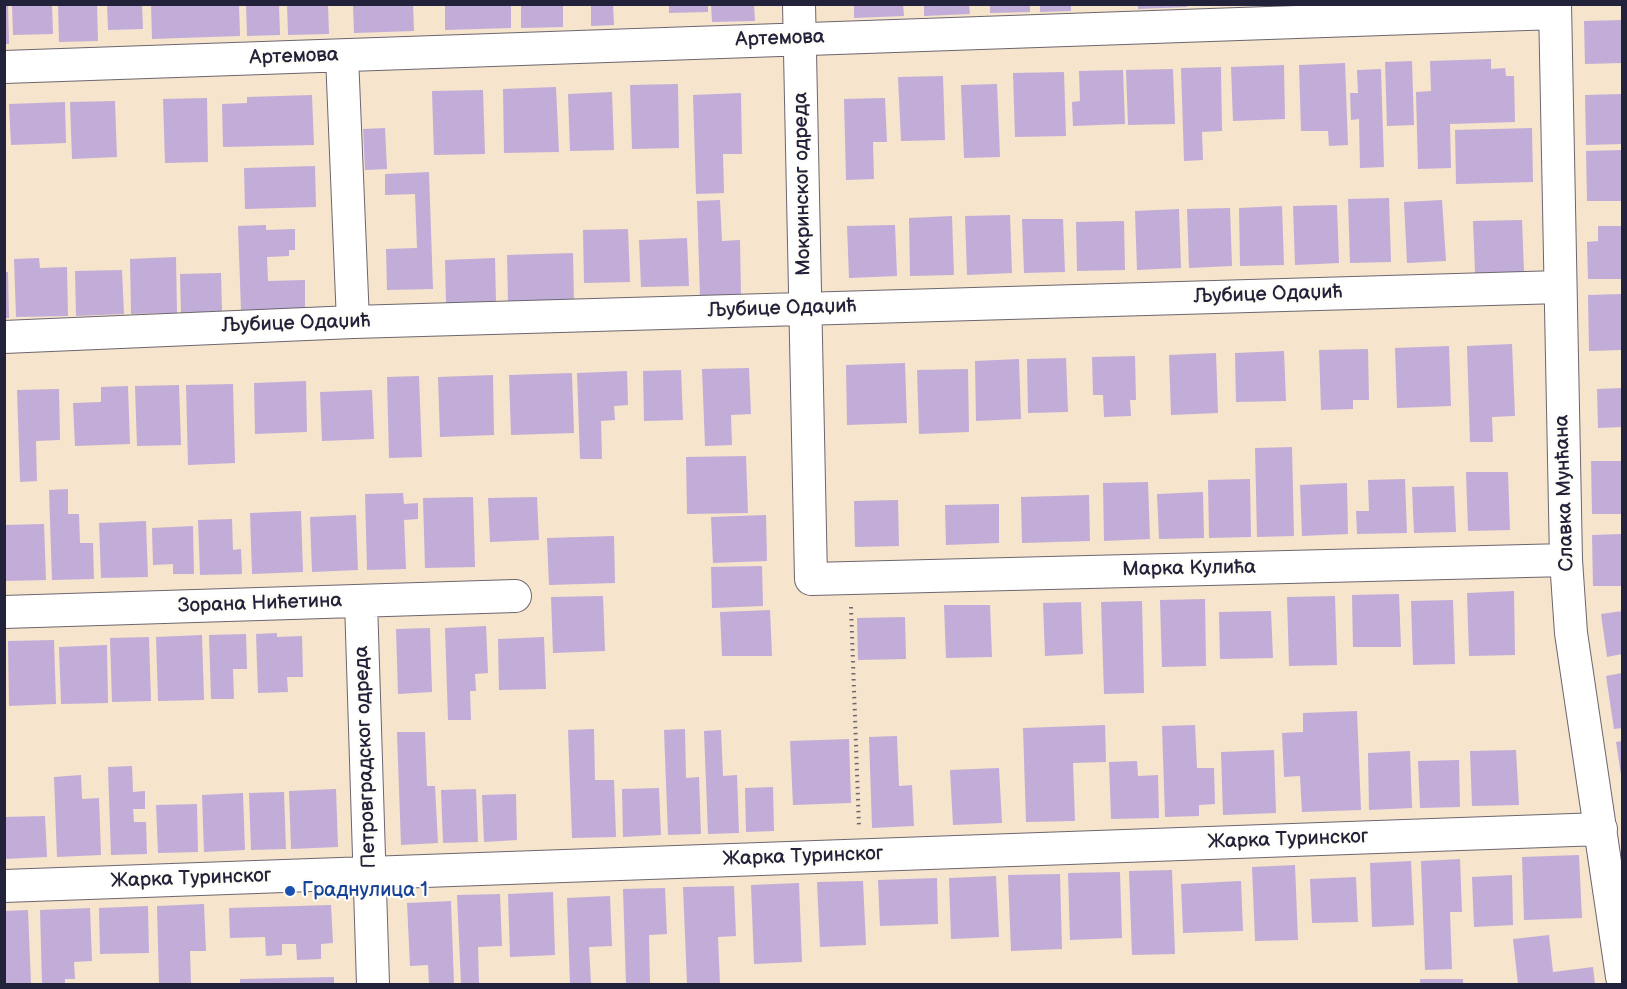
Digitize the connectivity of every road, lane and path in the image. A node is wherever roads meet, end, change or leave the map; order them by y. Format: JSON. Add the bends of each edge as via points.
{"nodes":[{"id":1,"x":799,"y":4,"type":"edge"},
{"id":2,"x":1555,"y":9,"type":"edge"},
{"id":3,"x":800,"y":38,"type":"junction"},
{"id":4,"x":342,"y":56,"type":"junction"},
{"id":5,"x":4,"y":67,"type":"edge"},
{"id":6,"x":1560,"y":287,"type":"junction"},
{"id":7,"x":805,"y":308,"type":"junction"},
{"id":8,"x":353,"y":322,"type":"junction"},
{"id":9,"x":4,"y":337,"type":"edge"},
{"id":10,"x":1566,"y":560,"type":"junction"},
{"id":11,"x":850,"y":578,"type":"junction"},
{"id":12,"x":812,"y":579,"type":"joint"},
{"id":13,"x":515,"y":596,"type":"dead end"},
{"id":14,"x":362,"y":601,"type":"junction"},
{"id":15,"x":4,"y":612,"type":"edge"},
{"id":16,"x":1601,"y":829,"type":"junction"},
{"id":17,"x":860,"y":855,"type":"junction"},
{"id":18,"x":370,"y":873,"type":"junction"},
{"id":19,"x":4,"y":886,"type":"edge"},
{"id":20,"x":1623,"y":977,"type":"edge"},
{"id":21,"x":373,"y":984,"type":"edge"}],
"edges":[{"from":1,"to":3,"type":"street","name":"Мокринског одреда"},
{"from":2,"to":3,"type":"street","name":"Артемова"},
{"from":2,"to":6,"type":"street","name":"Славка Мунћана"},
{"from":3,"to":4,"type":"street","name":"Артемова"},
{"from":3,"to":7,"type":"street","name":"Мокринског одреда"},
{"from":4,"to":5,"type":"street","name":"Артемова"},
{"from":4,"to":8,"type":"street"},
{"from":6,"to":7,"type":"street","name":"Љубице Одаџић"},
{"from":6,"to":10,"type":"street","name":"Славка Мунћана"},
{"from":7,"to":8,"type":"street","name":"Љубице Одаџић"},
{"from":7,"to":12,"type":"street","name":"Мокринског одреда"},
{"from":8,"to":9,"type":"street","name":"Љубице Одаџић"},
{"from":10,"to":11,"type":"street","name":"Марка Кулића"},
{"from":10,"to":16,"type":"street","name":"Славка Мунћана","via":[[1571,633]]},
{"from":11,"to":12,"type":"street","name":"Марка Кулића"},
{"from":11,"to":17,"type":"path"},
{"from":13,"to":14,"type":"street","name":"Зорана Нићетина"},
{"from":14,"to":15,"type":"street","name":"Зорана Нићетина"},
{"from":14,"to":18,"type":"street","name":"Петровградског одреда"},
{"from":16,"to":17,"type":"street","name":"Жарка Туринског"},
{"from":16,"to":20,"type":"street","name":"Славка Мунћана"},
{"from":17,"to":18,"type":"street","name":"Жарка Туринског"},
{"from":18,"to":19,"type":"street","name":"Жарка Туринског"},
{"from":18,"to":21,"type":"street","name":"Петровградског одреда"}]}
